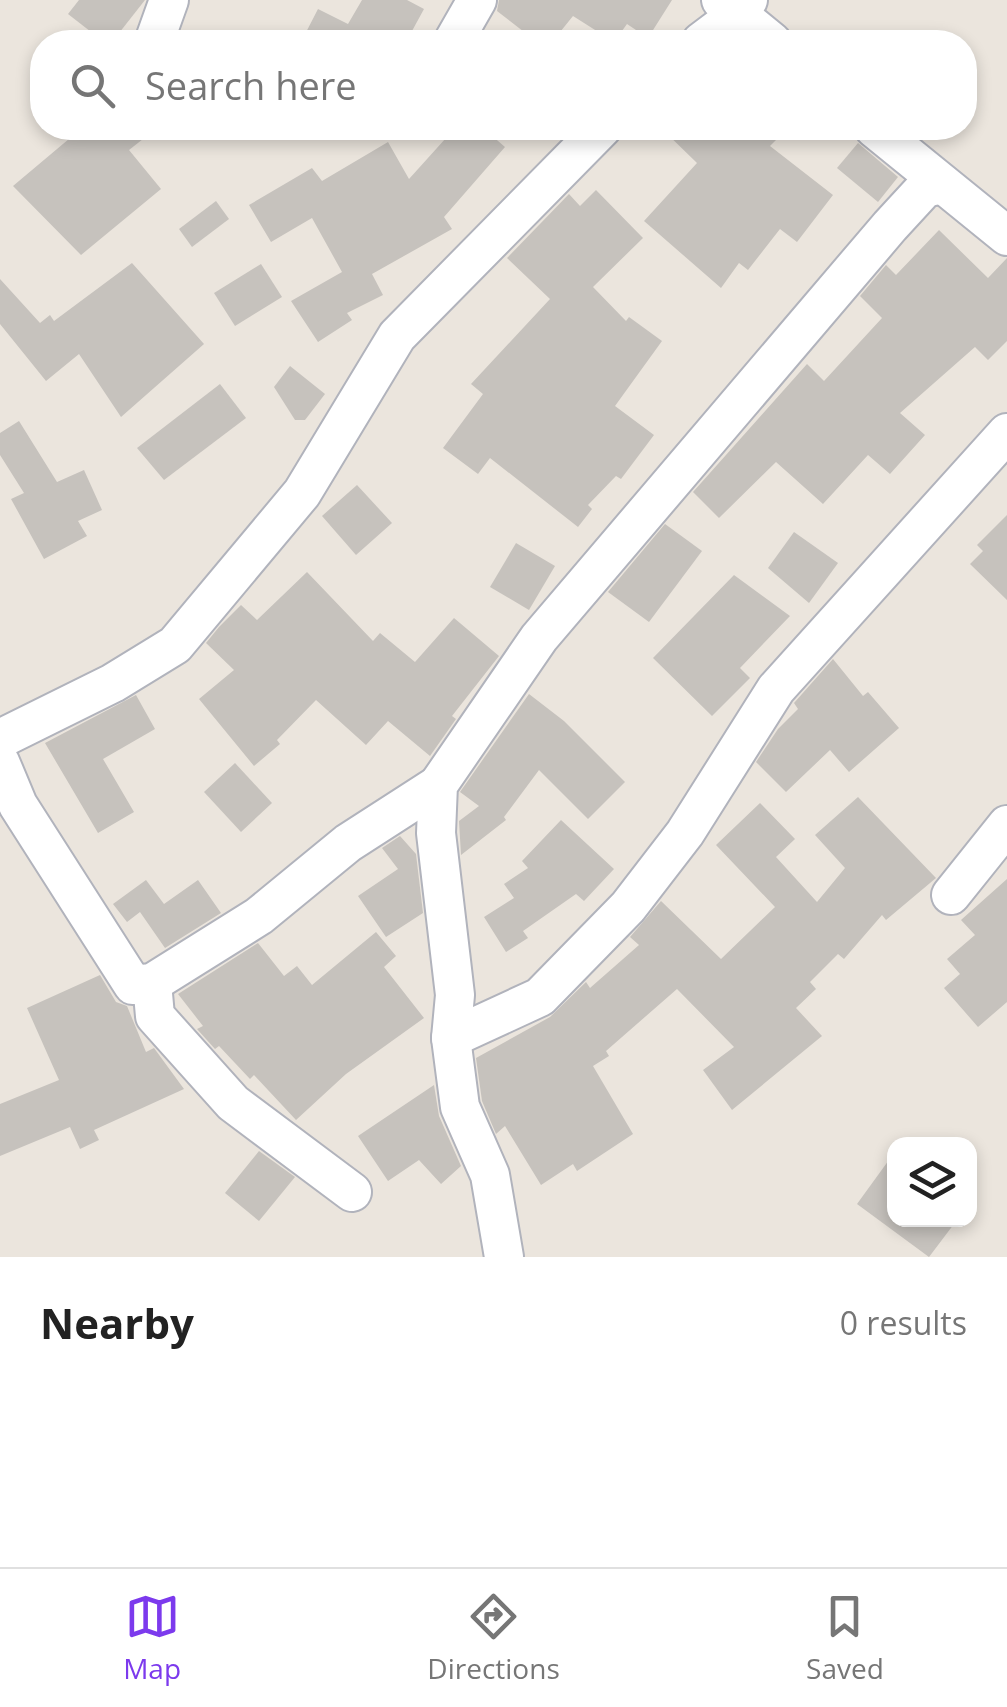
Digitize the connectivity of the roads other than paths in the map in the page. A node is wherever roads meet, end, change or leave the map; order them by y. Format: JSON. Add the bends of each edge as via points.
{"nodes":[{"id":1,"x":169,"y":0,"type":"edge"},
{"id":2,"x":477,"y":0,"type":"edge"},
{"id":3,"x":736,"y":5,"type":"edge"},
{"id":4,"x":158,"y":30,"type":"edge"},
{"id":5,"x":459,"y":30,"type":"edge"},
{"id":6,"x":712,"y":30,"type":"edge"},
{"id":7,"x":760,"y":30,"type":"edge"},
{"id":8,"x":590,"y":140,"type":"edge"},
{"id":9,"x":889,"y":140,"type":"edge"},
{"id":10,"x":942,"y":184,"type":"junction"},
{"id":11,"x":1007,"y":236,"type":"edge"},
{"id":12,"x":1007,"y":434,"type":"edge"},
{"id":13,"x":0,"y":738,"type":"edge"},
{"id":14,"x":0,"y":762,"type":"edge"},
{"id":15,"x":438,"y":785,"type":"junction"},
{"id":16,"x":1007,"y":825,"type":"edge"},
{"id":17,"x":950,"y":895,"type":"dead end"},
{"id":18,"x":152,"y":983,"type":"junction"},
{"id":19,"x":452,"y":1038,"type":"junction"},
{"id":20,"x":352,"y":1192,"type":"dead end"},
{"id":21,"x":504,"y":1257,"type":"edge"}],
"edges":[{"from":1,"to":4,"type":"street"},
{"from":2,"to":5,"type":"street"},
{"from":3,"to":6,"type":"street"},
{"from":3,"to":7,"type":"street"},
{"from":8,"to":13,"type":"street","via":[[397,336],[302,493],[176,645]]},
{"from":9,"to":10,"type":"street"},
{"from":10,"to":11,"type":"street"},
{"from":10,"to":15,"type":"street","via":[[925,188],[890,226],[538,638]]},
{"from":12,"to":19,"type":"street","via":[[776,688],[684,833],[628,906],[540,997]]},
{"from":14,"to":18,"type":"street","via":[[18,805],[133,985]]},
{"from":15,"to":18,"type":"street","via":[[348,843],[259,916]]},
{"from":15,"to":19,"type":"street"},
{"from":16,"to":17,"type":"street"},
{"from":18,"to":20,"type":"street","via":[[156,1016],[232,1103]]},
{"from":19,"to":21,"type":"street","via":[[460,1106],[490,1175]]}]}
